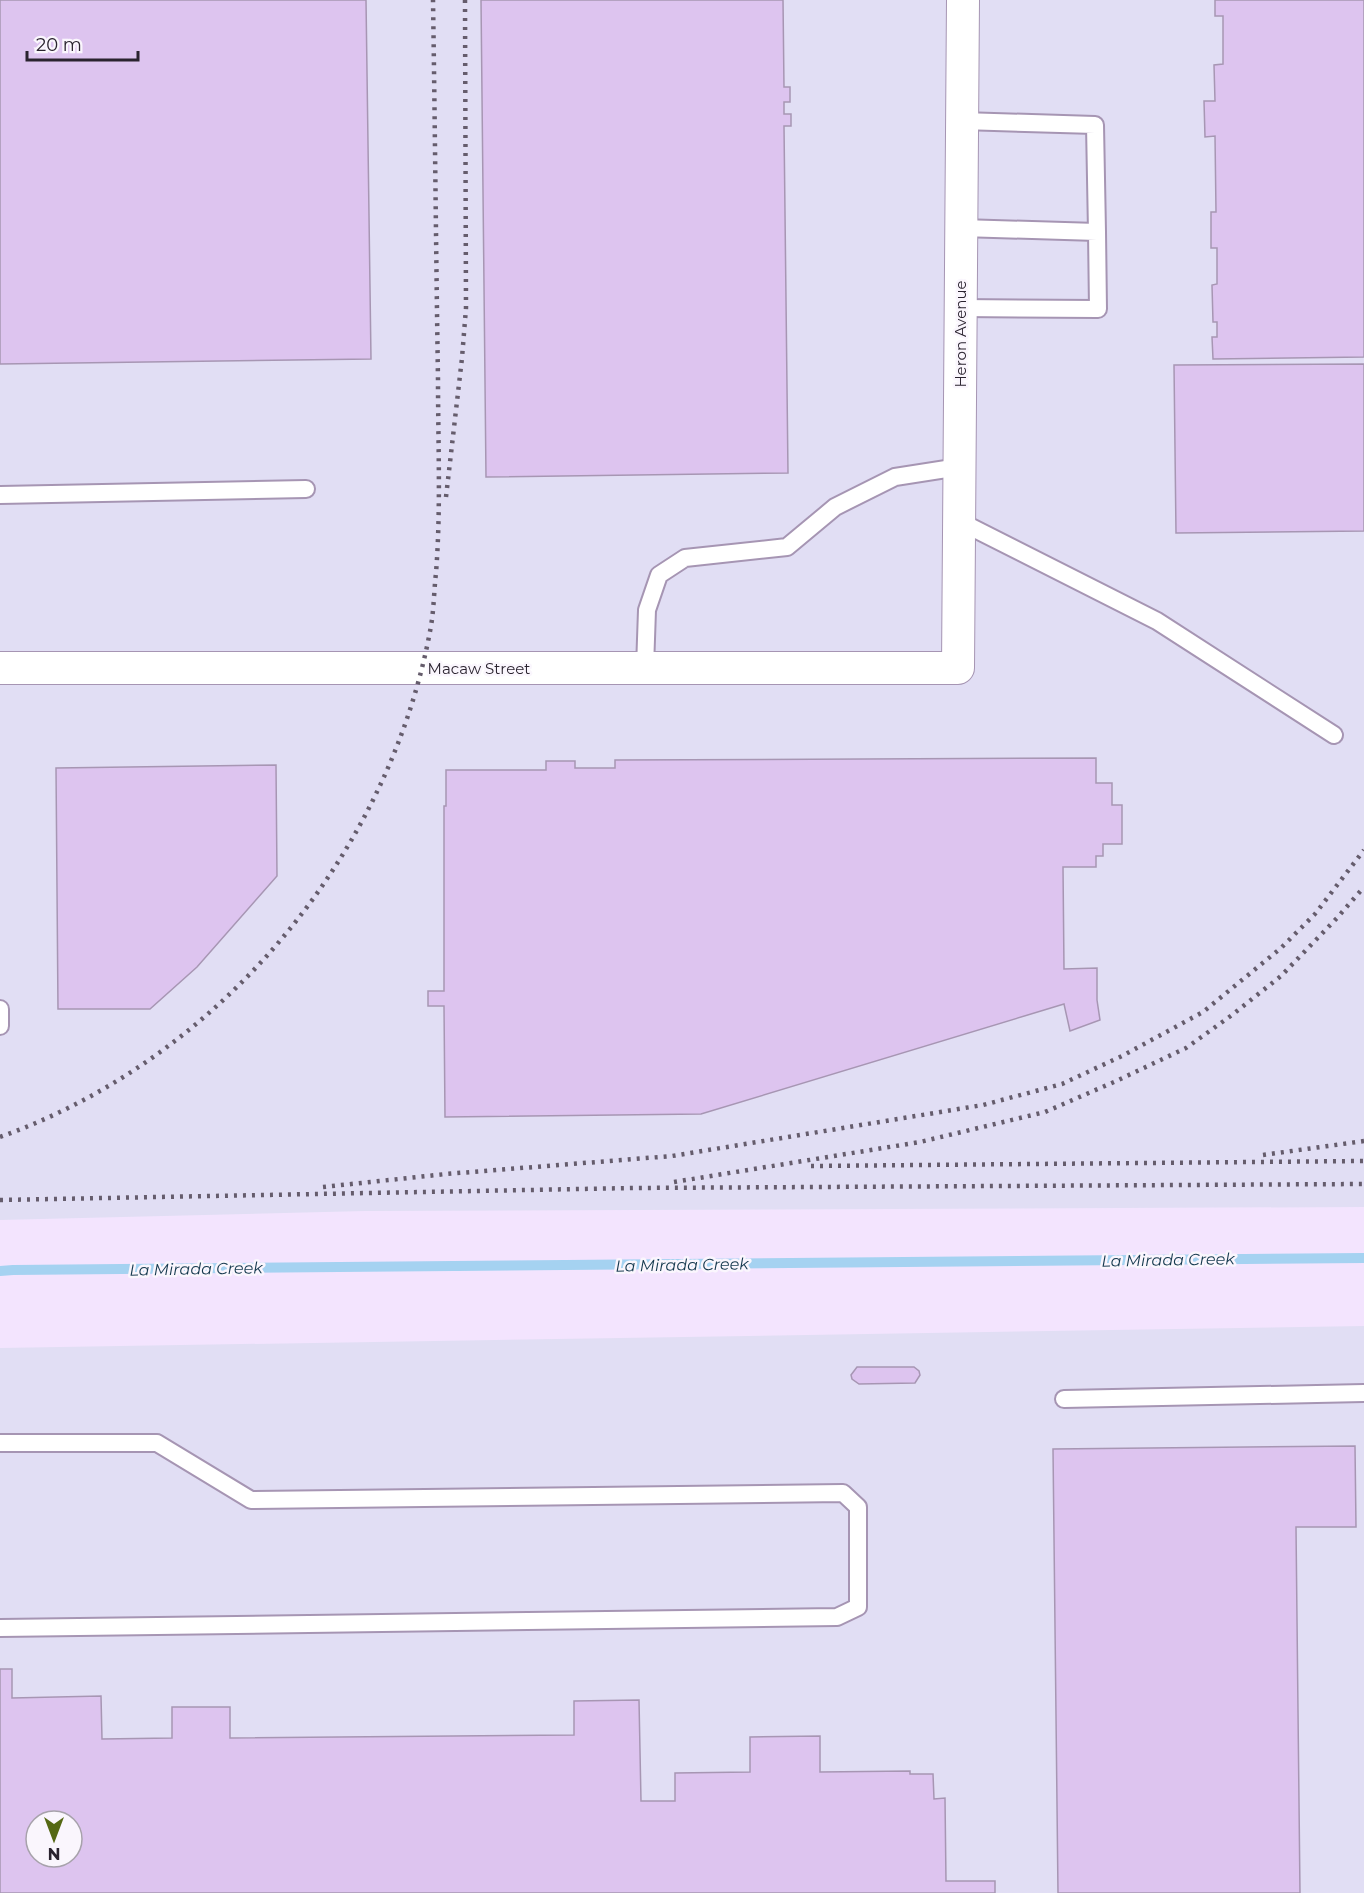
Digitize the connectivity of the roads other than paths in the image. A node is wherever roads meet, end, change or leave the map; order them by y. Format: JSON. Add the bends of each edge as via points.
{"nodes":[{"id":1,"x":963,"y":0,"type":"edge"},
{"id":2,"x":962,"y":121,"type":"junction"},
{"id":3,"x":961,"y":228,"type":"junction"},
{"id":4,"x":1097,"y":232,"type":"junction"},
{"id":5,"x":960,"y":308,"type":"junction"},
{"id":6,"x":959,"y":467,"type":"junction"},
{"id":7,"x":306,"y":489,"type":"dead end"},
{"id":8,"x":0,"y":495,"type":"edge"},
{"id":9,"x":959,"y":521,"type":"junction"},
{"id":10,"x":0,"y":668,"type":"edge"},
{"id":11,"x":645,"y":668,"type":"junction"},
{"id":12,"x":958,"y":668,"type":"joint"},
{"id":13,"x":1335,"y":735,"type":"dead end"},
{"id":14,"x":0,"y":1010,"type":"edge"},
{"id":15,"x":0,"y":1026,"type":"edge"},
{"id":16,"x":1364,"y":1393,"type":"edge"},
{"id":17,"x":1064,"y":1399,"type":"dead end"},
{"id":18,"x":0,"y":1443,"type":"edge"},
{"id":19,"x":0,"y":1628,"type":"edge"}],
"edges":[{"from":1,"to":2,"type":"street","name":"Heron Avenue"},
{"from":2,"to":3,"type":"street","name":"Heron Avenue"},
{"from":2,"to":4,"type":"lane","via":[[1095,125]]},
{"from":3,"to":4,"type":"lane"},
{"from":3,"to":5,"type":"street","name":"Heron Avenue"},
{"from":4,"to":5,"type":"lane","via":[[1098,309]]},
{"from":5,"to":6,"type":"street","name":"Heron Avenue"},
{"from":6,"to":9,"type":"street","name":"Heron Avenue"},
{"from":6,"to":11,"type":"lane","via":[[895,477],[835,507],[787,547],[685,558],[659,575],[647,610]]},
{"from":7,"to":8,"type":"lane"},
{"from":9,"to":12,"type":"street","name":"Heron Avenue"},
{"from":9,"to":13,"type":"lane","via":[[1157,621]]},
{"from":10,"to":11,"type":"street","name":"Macaw Street"},
{"from":11,"to":12,"type":"street","name":"Macaw Street"},
{"from":14,"to":15,"type":"lane"},
{"from":16,"to":17,"type":"lane"},
{"from":18,"to":19,"type":"lane","via":[[157,1443],[251,1500],[843,1493],[858,1507],[858,1607],[837,1617]]}]}
